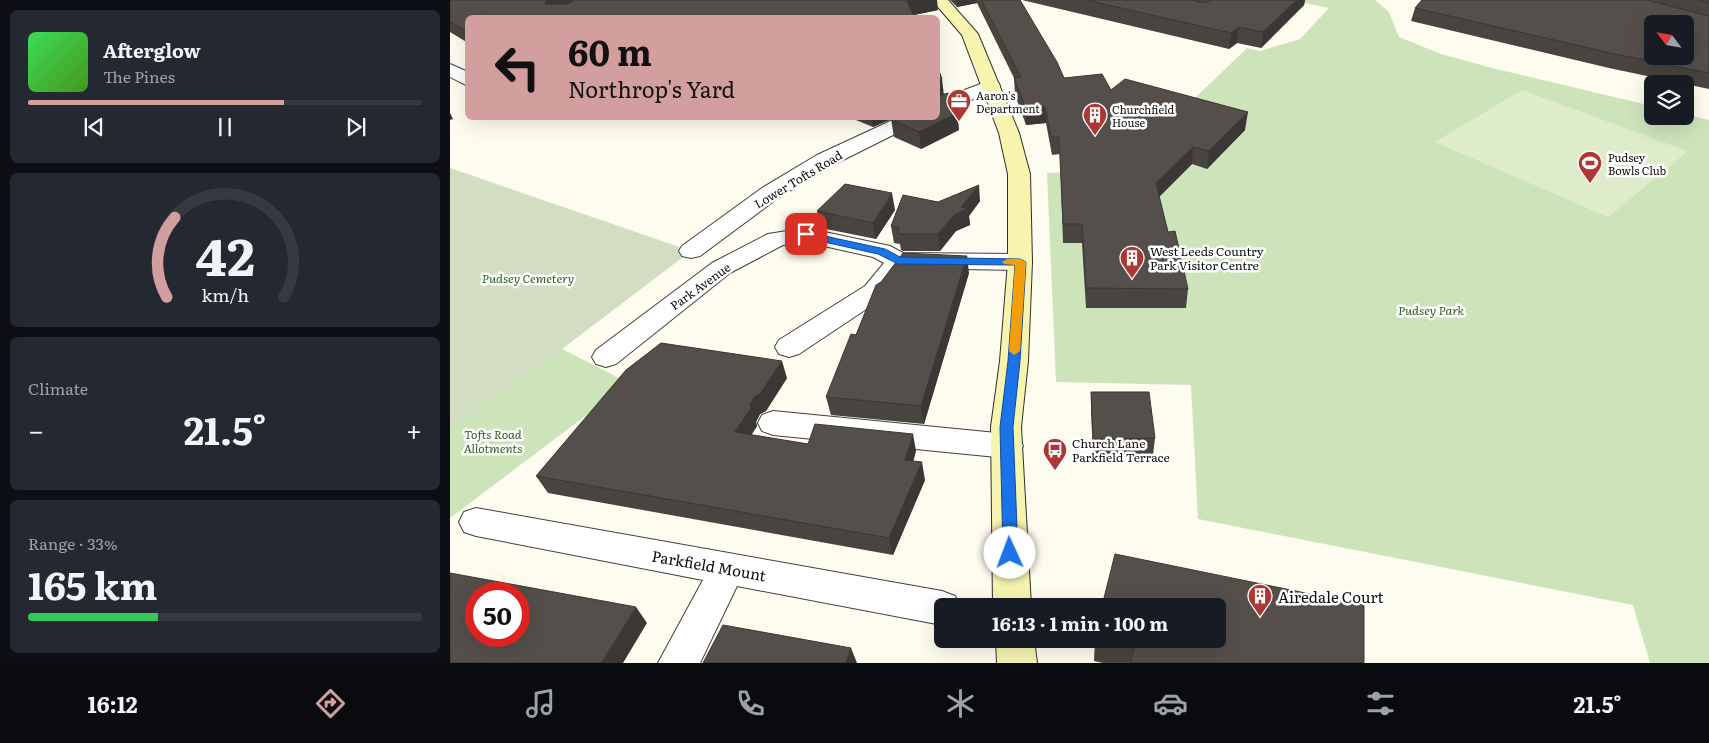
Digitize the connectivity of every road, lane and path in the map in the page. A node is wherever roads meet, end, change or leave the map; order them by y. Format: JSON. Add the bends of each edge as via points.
{"nodes":[{"id":1,"x":940,"y":0,"type":"edge"},
{"id":2,"x":450,"y":69,"type":"edge"},
{"id":3,"x":465,"y":79,"type":"edge"},
{"id":4,"x":991,"y":86,"type":"junction"},
{"id":5,"x":940,"y":105,"type":"edge"},
{"id":6,"x":908,"y":120,"type":"edge"},
{"id":7,"x":691,"y":251,"type":"dead end"},
{"id":8,"x":898,"y":260,"type":"junction"},
{"id":9,"x":1020,"y":262,"type":"junction"},
{"id":10,"x":789,"y":348,"type":"dead end"},
{"id":11,"x":606,"y":356,"type":"dead end"},
{"id":12,"x":773,"y":423,"type":"dead end"},
{"id":13,"x":1007,"y":446,"type":"junction"},
{"id":14,"x":476,"y":522,"type":"dead end"},
{"id":15,"x":727,"y":569,"type":"junction"},
{"id":16,"x":1012,"y":598,"type":"edge"},
{"id":17,"x":934,"y":607,"type":"edge"},
{"id":18,"x":1016,"y":648,"type":"edge"},
{"id":19,"x":678,"y":663,"type":"edge"},
{"id":20,"x":1018,"y":663,"type":"edge"}],
"edges":[{"from":1,"to":4,"type":"main road","via":[[970,34]]},
{"from":2,"to":3,"type":"street"},
{"from":4,"to":5,"type":"street"},
{"from":4,"to":9,"type":"main road","via":[[1020,174]]},
{"from":6,"to":7,"type":"street","name":"Lower Tofts Road","via":[[825,160],[770,194]]},
{"from":8,"to":9,"type":"street"},
{"from":8,"to":10,"type":"street","via":[[874,292]]},
{"from":8,"to":11,"type":"street","name":"Park Avenue","via":[[881,252],[806,234],[777,240],[721,268]]},
{"from":9,"to":13,"type":"main road"},
{"from":12,"to":13,"type":"street"},
{"from":13,"to":16,"type":"main road"},
{"from":14,"to":15,"type":"street","name":"Parkfield Mount"},
{"from":15,"to":17,"type":"street","name":"Parkfield Mount"},
{"from":15,"to":19,"type":"street"},
{"from":18,"to":20,"type":"main road"}]}
